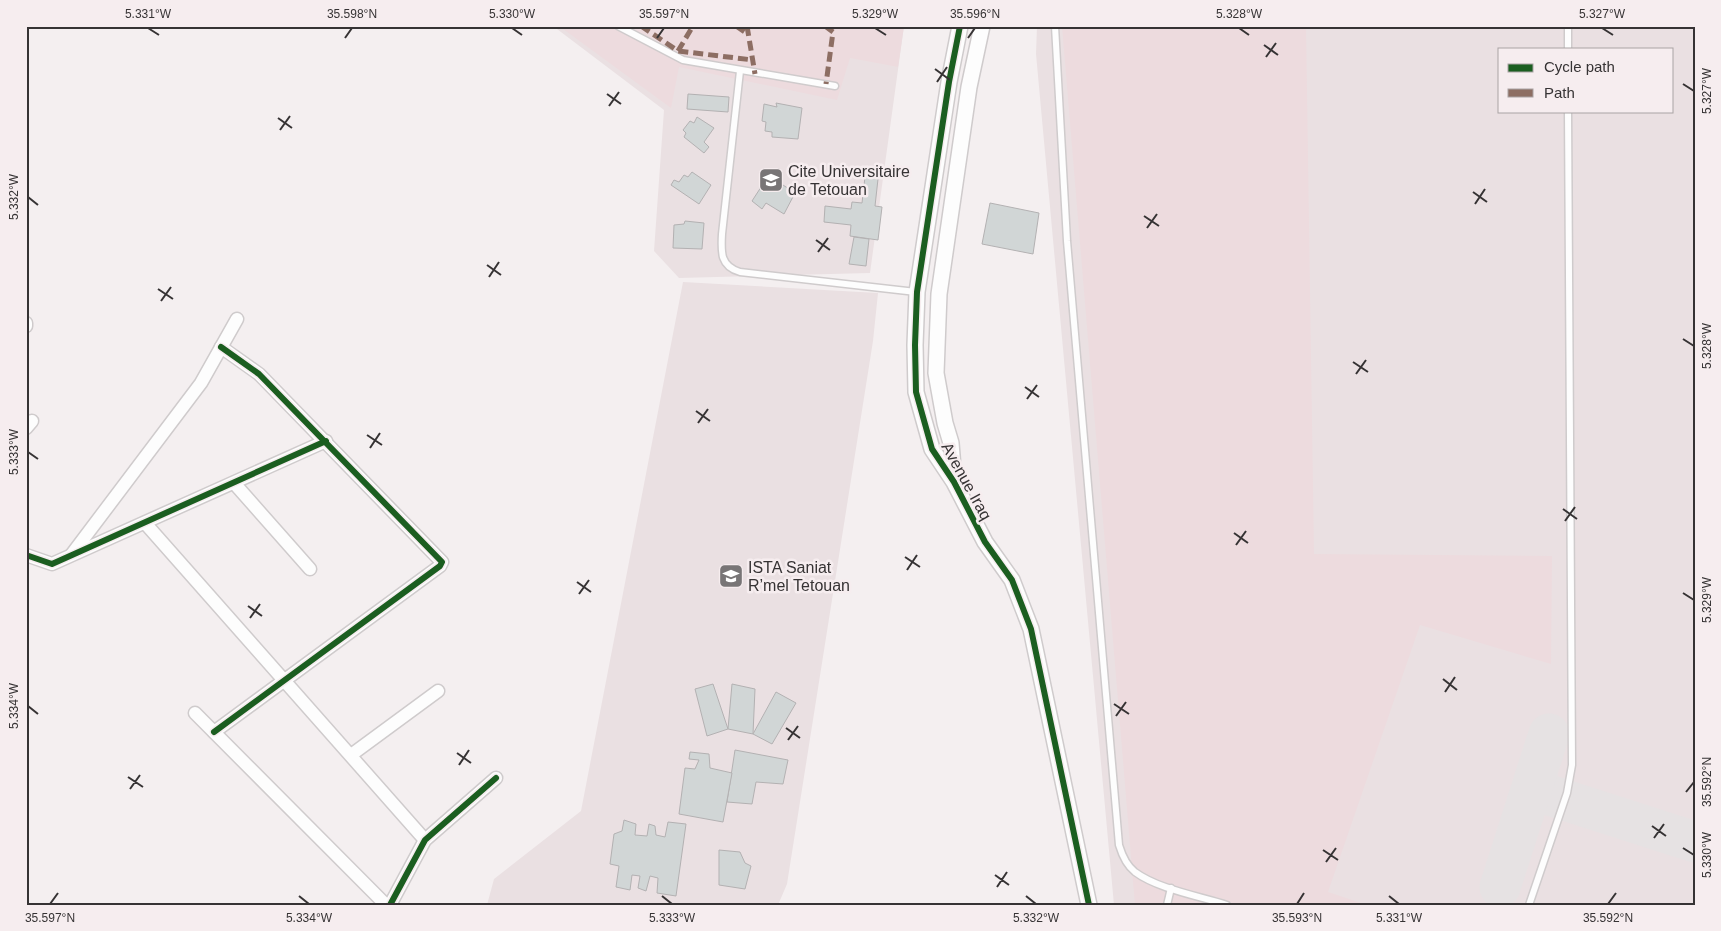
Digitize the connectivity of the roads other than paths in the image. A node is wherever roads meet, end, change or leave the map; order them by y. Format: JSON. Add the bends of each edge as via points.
{"nodes":[{"id":1,"x":618,"y":26,"type":"edge"},
{"id":2,"x":960,"y":26,"type":"edge"},
{"id":3,"x":982,"y":26,"type":"edge"},
{"id":4,"x":1055,"y":26,"type":"edge"},
{"id":5,"x":1568,"y":26,"type":"edge"},
{"id":6,"x":1568,"y":48,"type":"edge"},
{"id":7,"x":740,"y":71,"type":"junction"},
{"id":8,"x":835,"y":86,"type":"dead end"},
{"id":9,"x":1568,"y":112,"type":"edge"},
{"id":10,"x":917,"y":292,"type":"junction"},
{"id":11,"x":236,"y":319,"type":"dead end"},
{"id":12,"x":221,"y":347,"type":"junction"},
{"id":13,"x":326,"y":441,"type":"junction"},
{"id":14,"x":954,"y":482,"type":"junction"},
{"id":15,"x":234,"y":483,"type":"junction"},
{"id":16,"x":145,"y":522,"type":"junction"},
{"id":17,"x":26,"y":555,"type":"edge"},
{"id":18,"x":70,"y":556,"type":"junction"},
{"id":19,"x":310,"y":569,"type":"dead end"},
{"id":20,"x":284,"y":680,"type":"junction"},
{"id":21,"x":438,"y":691,"type":"dead end"},
{"id":22,"x":195,"y":713,"type":"dead end"},
{"id":23,"x":214,"y":732,"type":"junction"},
{"id":24,"x":351,"y":755,"type":"junction"},
{"id":25,"x":496,"y":778,"type":"dead end"},
{"id":26,"x":425,"y":840,"type":"junction"},
{"id":27,"x":1171,"y":888,"type":"junction"},
{"id":28,"x":386,"y":905,"type":"edge"},
{"id":29,"x":390,"y":905,"type":"edge"},
{"id":30,"x":1089,"y":905,"type":"edge"},
{"id":31,"x":1167,"y":905,"type":"edge"},
{"id":32,"x":1227,"y":905,"type":"edge"},
{"id":33,"x":1529,"y":905,"type":"edge"}],
"edges":[{"from":1,"to":7,"type":"lane","via":[[683,60]]},
{"from":2,"to":10,"type":"street","name":"Avenue Iraq"},
{"from":3,"to":14,"type":"street","name":"Avenue Iraq","via":[[966,106],[939,294],[938,391],[951,443]]},
{"from":4,"to":27,"type":"lane","via":[[1067,241],[1119,845],[1124,860],[1134,871]]},
{"from":5,"to":6,"type":"lane"},
{"from":7,"to":8,"type":"lane"},
{"from":7,"to":10,"type":"lane","via":[[722,234],[726,266],[740,272]]},
{"from":9,"to":33,"type":"lane","via":[[1572,764],[1567,792]]},
{"from":10,"to":14,"type":"street","name":"Avenue Iraq","via":[[915,371],[919,408],[932,449]]},
{"from":11,"to":12,"type":"street"},
{"from":12,"to":13,"type":"street","via":[[259,374]]},
{"from":12,"to":18,"type":"street","via":[[201,383]]},
{"from":13,"to":15,"type":"street"},
{"from":13,"to":20,"type":"street","via":[[442,562]]},
{"from":14,"to":30,"type":"street","name":"Avenue Iraq","via":[[985,542],[1012,580],[1023,605]]},
{"from":15,"to":16,"type":"street"},
{"from":15,"to":19,"type":"street"},
{"from":16,"to":18,"type":"street"},
{"from":16,"to":20,"type":"street"},
{"from":17,"to":18,"type":"street","via":[[52,564]]},
{"from":20,"to":23,"type":"street"},
{"from":20,"to":24,"type":"street"},
{"from":21,"to":24,"type":"street"},
{"from":22,"to":23,"type":"street"},
{"from":23,"to":28,"type":"street"},
{"from":24,"to":26,"type":"street"},
{"from":25,"to":26,"type":"street"},
{"from":26,"to":29,"type":"street"},
{"from":27,"to":31,"type":"lane"},
{"from":27,"to":32,"type":"lane"}]}
